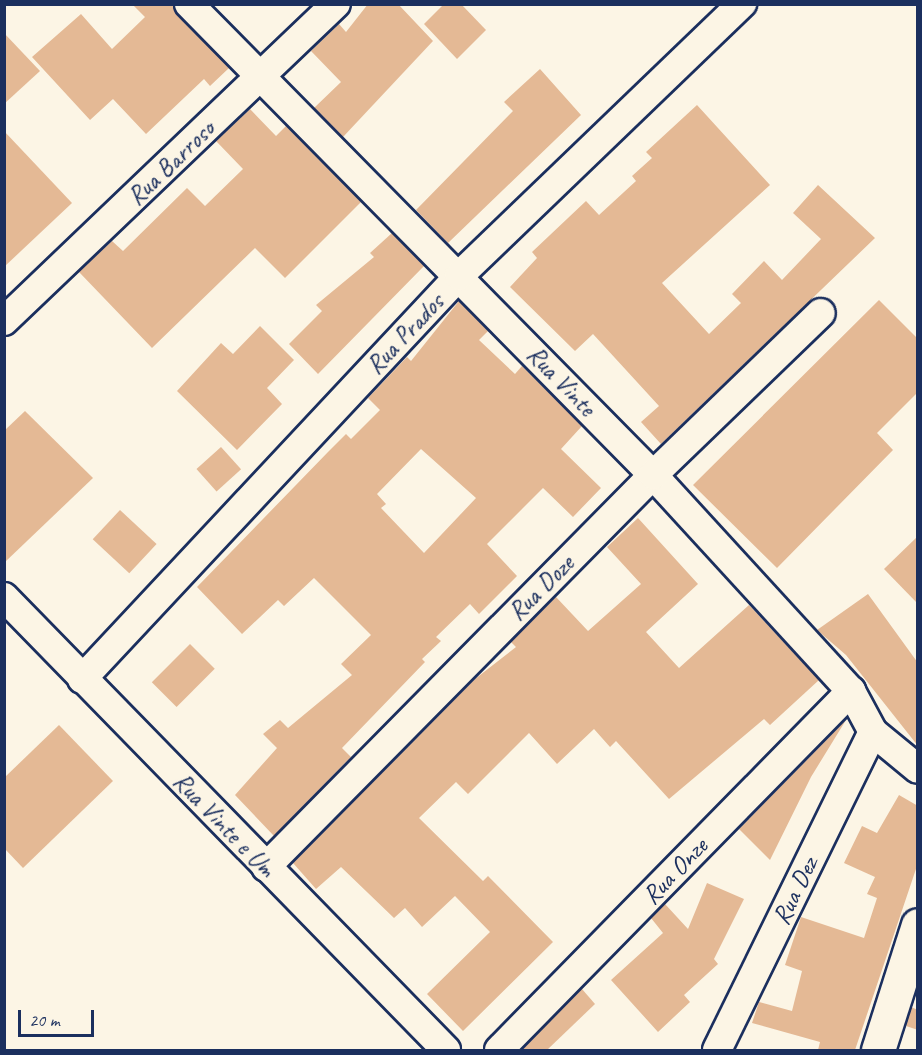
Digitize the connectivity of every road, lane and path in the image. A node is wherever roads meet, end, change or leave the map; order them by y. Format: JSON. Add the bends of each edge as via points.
{"nodes":[{"id":1,"x":189,"y":4,"type":"edge"},
{"id":2,"x":336,"y":4,"type":"edge"},
{"id":3,"x":742,"y":4,"type":"edge"},
{"id":4,"x":262,"y":77,"type":"junction"},
{"id":5,"x":459,"y":276,"type":"junction"},
{"id":6,"x":821,"y":313,"type":"dead end"},
{"id":7,"x":4,"y":321,"type":"edge"},
{"id":8,"x":653,"y":475,"type":"junction"},
{"id":9,"x":4,"y":597,"type":"edge"},
{"id":10,"x":82,"y":679,"type":"junction"},
{"id":11,"x":851,"y":691,"type":"junction"},
{"id":12,"x":873,"y":732,"type":"junction"},
{"id":13,"x":918,"y":769,"type":"edge"},
{"id":14,"x":266,"y":867,"type":"junction"},
{"id":15,"x":918,"y":925,"type":"edge"},
{"id":16,"x":446,"y":1050,"type":"edge"},
{"id":17,"x":500,"y":1050,"type":"edge"},
{"id":18,"x":717,"y":1050,"type":"edge"},
{"id":19,"x":878,"y":1050,"type":"edge"}],
"edges":[{"from":1,"to":4,"type":"street","name":"Rua Vinte"},
{"from":2,"to":4,"type":"street","name":"Rua Barroso"},
{"from":3,"to":5,"type":"street","name":"Rua Prados"},
{"from":4,"to":5,"type":"street","name":"Rua Vinte"},
{"from":4,"to":7,"type":"street","name":"Rua Barroso"},
{"from":5,"to":8,"type":"street","name":"Rua Vinte"},
{"from":5,"to":10,"type":"street","name":"Rua Prados"},
{"from":6,"to":8,"type":"street","name":"Rua Doze"},
{"from":8,"to":11,"type":"street","name":"Rua Vinte"},
{"from":8,"to":14,"type":"street","name":"Rua Doze"},
{"from":9,"to":10,"type":"street","name":"Rua Vinte e Um"},
{"from":10,"to":14,"type":"street","name":"Rua Vinte e Um"},
{"from":11,"to":12,"type":"street","name":"Rua Vinte"},
{"from":11,"to":17,"type":"street","name":"Rua Onze"},
{"from":12,"to":13,"type":"street","name":"Rua Vinte"},
{"from":12,"to":18,"type":"street","name":"Rua Dez"},
{"from":14,"to":16,"type":"street","name":"Rua Vinte e Um"},
{"from":15,"to":19,"type":"main road"}]}
